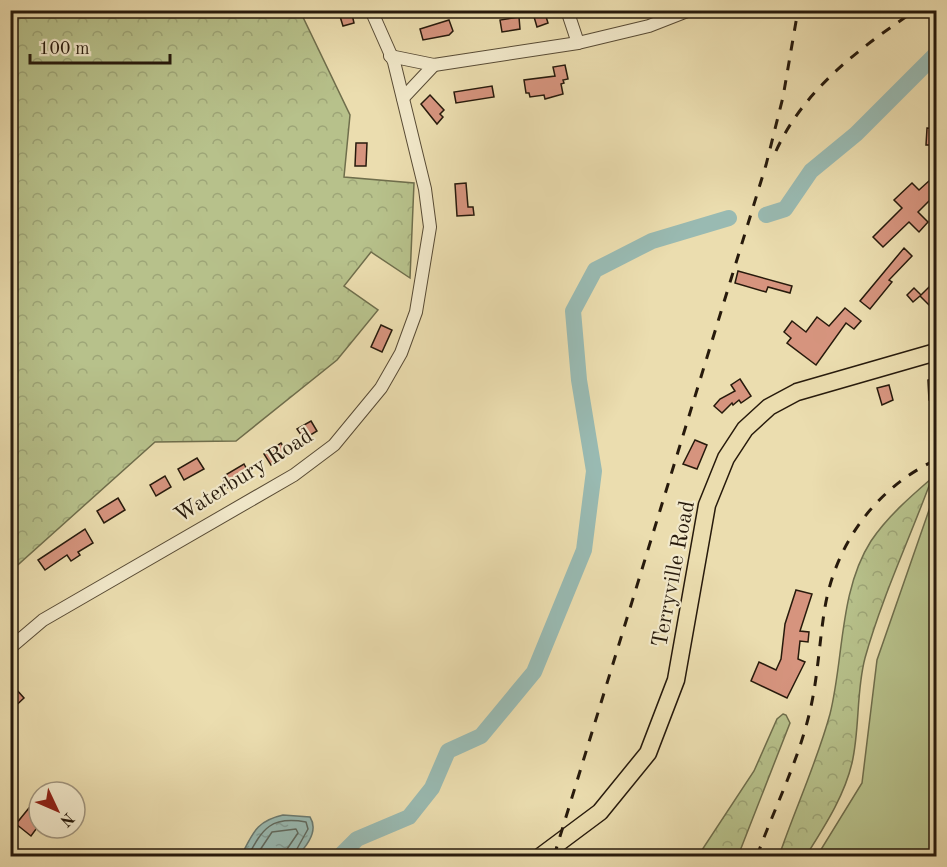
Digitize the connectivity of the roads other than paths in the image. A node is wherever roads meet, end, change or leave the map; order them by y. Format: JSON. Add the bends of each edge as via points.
{"nodes":[{"id":1,"x":371,"y":10,"type":"edge"},
{"id":2,"x":567,"y":10,"type":"edge"},
{"id":3,"x":690,"y":10,"type":"edge"},
{"id":4,"x":578,"y":43,"type":"junction"},
{"id":5,"x":392,"y":59,"type":"junction"},
{"id":6,"x":434,"y":66,"type":"junction"},
{"id":7,"x":403,"y":98,"type":"junction"},
{"id":8,"x":936,"y":352,"type":"edge"},
{"id":9,"x":10,"y":648,"type":"edge"},
{"id":10,"x":541,"y":856,"type":"edge"}],
"edges":[{"from":1,"to":5,"type":"street","name":"Waterbury Road"},
{"from":2,"to":4,"type":"street"},
{"from":3,"to":4,"type":"street","via":[[649,26]]},
{"from":4,"to":6,"type":"street"},
{"from":5,"to":6,"type":"street"},
{"from":5,"to":7,"type":"street","name":"Waterbury Road"},
{"from":6,"to":7,"type":"street"},
{"from":7,"to":9,"type":"street","name":"Waterbury Road","via":[[430,227],[416,312],[401,353],[381,388],[334,445],[294,475],[43,620]]},
{"from":8,"to":10,"type":"highway","name":"Terryville Road","via":[[797,392],[769,407],[745,429],[726,458],[707,505],[676,680],[648,753],[600,812]]}]}
